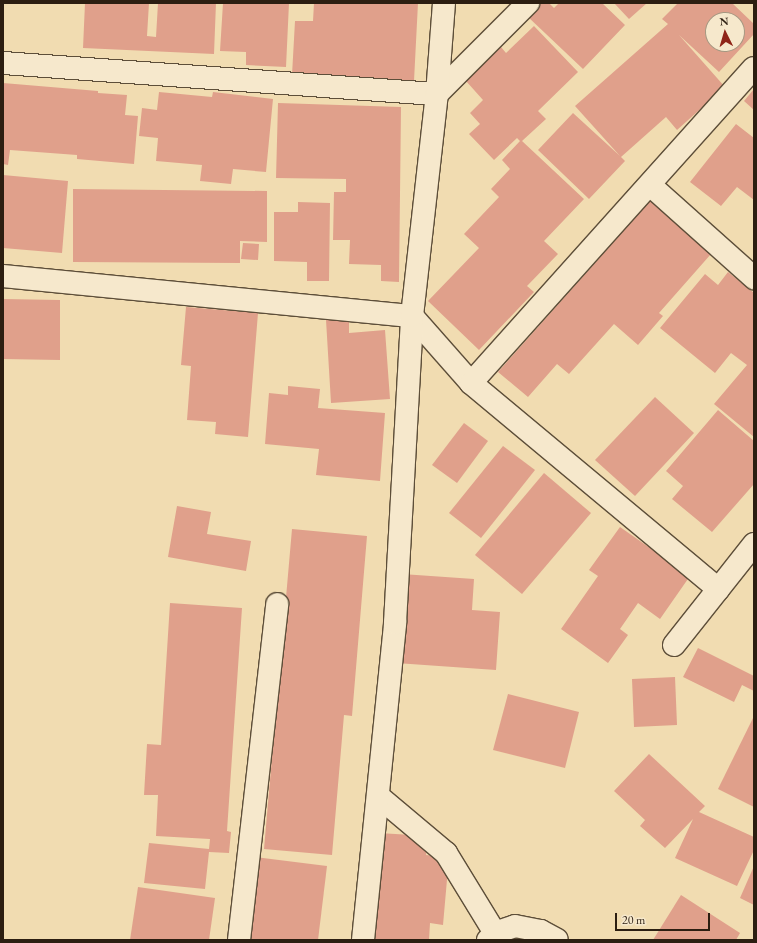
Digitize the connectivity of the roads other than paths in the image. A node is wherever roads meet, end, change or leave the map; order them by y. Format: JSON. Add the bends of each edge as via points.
{"nodes":[{"id":1,"x":444,"y":3,"type":"edge"},
{"id":2,"x":528,"y":3,"type":"edge"},
{"id":3,"x":3,"y":63,"type":"edge"},
{"id":4,"x":754,"y":68,"type":"edge"},
{"id":5,"x":437,"y":94,"type":"junction"},
{"id":6,"x":650,"y":185,"type":"junction"},
{"id":7,"x":3,"y":276,"type":"edge"},
{"id":8,"x":754,"y":278,"type":"edge"},
{"id":9,"x":412,"y":316,"type":"junction"},
{"id":10,"x":471,"y":383,"type":"junction"},
{"id":11,"x":754,"y":544,"type":"edge"},
{"id":12,"x":718,"y":589,"type":"junction"},
{"id":13,"x":277,"y":604,"type":"dead end"},
{"id":14,"x":674,"y":645,"type":"dead end"},
{"id":15,"x":378,"y":796,"type":"junction"},
{"id":16,"x":492,"y":936,"type":"edge"},
{"id":17,"x":239,"y":940,"type":"edge"},
{"id":18,"x":363,"y":940,"type":"edge"},
{"id":19,"x":557,"y":940,"type":"edge"}],
"edges":[{"from":1,"to":5,"type":"street"},
{"from":2,"to":5,"type":"street"},
{"from":3,"to":5,"type":"street"},
{"from":4,"to":6,"type":"street"},
{"from":5,"to":9,"type":"street"},
{"from":6,"to":8,"type":"street"},
{"from":6,"to":10,"type":"street"},
{"from":7,"to":9,"type":"street"},
{"from":9,"to":10,"type":"street"},
{"from":9,"to":15,"type":"street","via":[[395,623]]},
{"from":10,"to":12,"type":"street"},
{"from":11,"to":12,"type":"street"},
{"from":12,"to":14,"type":"street"},
{"from":13,"to":17,"type":"street"},
{"from":15,"to":16,"type":"street","via":[[446,853]]},
{"from":15,"to":18,"type":"street"},
{"from":16,"to":19,"type":"street","via":[[515,926],[541,931]]}]}
